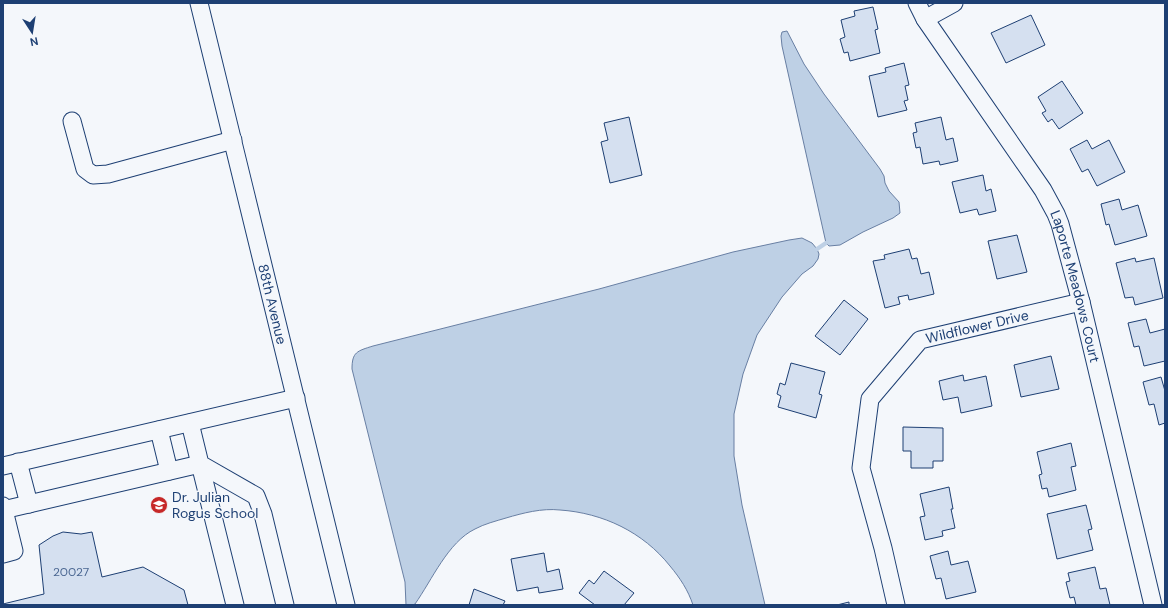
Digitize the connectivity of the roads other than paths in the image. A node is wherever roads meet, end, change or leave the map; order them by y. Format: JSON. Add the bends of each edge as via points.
{"nodes":[{"id":1,"x":199,"y":3,"type":"edge"},
{"id":2,"x":917,"y":3,"type":"edge"},
{"id":3,"x":954,"y":3,"type":"edge"},
{"id":4,"x":925,"y":19,"type":"junction"},
{"id":5,"x":72,"y":121,"type":"dead end"},
{"id":6,"x":233,"y":140,"type":"junction"},
{"id":7,"x":1081,"y":302,"type":"junction"},
{"id":8,"x":296,"y":398,"type":"junction"},
{"id":9,"x":190,"y":423,"type":"junction"},
{"id":10,"x":159,"y":430,"type":"junction"},
{"id":11,"x":11,"y":464,"type":"edge"},
{"id":12,"x":200,"y":464,"type":"junction"},
{"id":13,"x":169,"y":471,"type":"junction"},
{"id":14,"x":29,"y":504,"type":"junction"},
{"id":15,"x":3,"y":508,"type":"edge"},
{"id":16,"x":3,"y":554,"type":"edge"},
{"id":17,"x":235,"y":605,"type":"edge"},
{"id":18,"x":285,"y":605,"type":"edge"},
{"id":19,"x":346,"y":605,"type":"edge"},
{"id":20,"x":896,"y":605,"type":"edge"},
{"id":21,"x":1153,"y":605,"type":"edge"}],
"edges":[{"from":1,"to":6,"type":"street","name":"88th Avenue"},
{"from":2,"to":4,"type":"street","name":"Laporte Meadows Court"},
{"from":3,"to":4,"type":"street"},
{"from":4,"to":7,"type":"street","name":"Laporte Meadows Court","via":[[1044,190],[1060,224]]},
{"from":5,"to":6,"type":"street","via":[[85,169],[93,175],[108,174]]},
{"from":6,"to":8,"type":"street","name":"88th Avenue"},
{"from":7,"to":20,"type":"street","name":"Wildflower Drive","via":[[920,340],[870,399],[861,468]]},
{"from":7,"to":21,"type":"street","name":"Laporte Meadows Court"},
{"from":8,"to":9,"type":"street"},
{"from":8,"to":19,"type":"street","name":"88th Avenue"},
{"from":9,"to":10,"type":"street"},
{"from":9,"to":12,"type":"street"},
{"from":10,"to":11,"type":"street"},
{"from":10,"to":13,"type":"street"},
{"from":11,"to":14,"type":"street"},
{"from":12,"to":13,"type":"street"},
{"from":12,"to":17,"type":"street"},
{"from":12,"to":18,"type":"street","via":[[256,496],[263,514]]},
{"from":13,"to":14,"type":"street"},
{"from":14,"to":15,"type":"street"},
{"from":15,"to":16,"type":"street","via":[[14,551]]}]}
